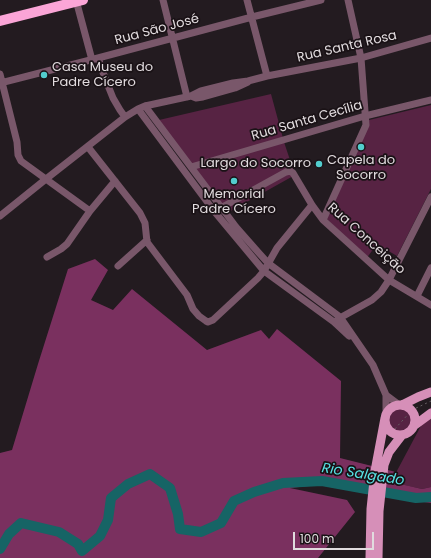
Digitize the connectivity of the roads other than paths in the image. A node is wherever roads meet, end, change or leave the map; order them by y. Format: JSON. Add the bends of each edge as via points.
{"nodes":[{"id":1,"x":163,"y":0,"type":"edge"},
{"id":2,"x":248,"y":0,"type":"edge"},
{"id":3,"x":320,"y":0,"type":"edge"},
{"id":4,"x":348,"y":0,"type":"edge"},
{"id":5,"x":79,"y":1,"type":"edge"},
{"id":6,"x":252,"y":17,"type":"junction"},
{"id":7,"x":0,"y":21,"type":"edge"},
{"id":8,"x":173,"y":38,"type":"junction"},
{"id":9,"x":431,"y":38,"type":"edge"},
{"id":10,"x":361,"y":58,"type":"junction"},
{"id":11,"x":95,"y":59,"type":"junction"},
{"id":12,"x":0,"y":74,"type":"edge"},
{"id":13,"x":267,"y":76,"type":"junction"},
{"id":14,"x":1,"y":82,"type":"edge"},
{"id":15,"x":189,"y":96,"type":"junction"},
{"id":16,"x":431,"y":100,"type":"edge"},
{"id":17,"x":142,"y":107,"type":"junction"},
{"id":18,"x":365,"y":116,"type":"junction"},
{"id":19,"x":125,"y":117,"type":"junction"},
{"id":20,"x":88,"y":147,"type":"junction"},
{"id":21,"x":191,"y":167,"type":"junction"},
{"id":22,"x":46,"y":179,"type":"junction"},
{"id":23,"x":115,"y":181,"type":"junction"},
{"id":24,"x":431,"y":197,"type":"edge"},
{"id":25,"x":312,"y":205,"type":"junction"},
{"id":26,"x":218,"y":209,"type":"junction"},
{"id":27,"x":90,"y":211,"type":"junction"},
{"id":28,"x":0,"y":216,"type":"edge"},
{"id":29,"x":323,"y":220,"type":"junction"},
{"id":30,"x":147,"y":240,"type":"junction"},
{"id":31,"x":47,"y":257,"type":"dead end"},
{"id":32,"x":268,"y":263,"type":"junction"},
{"id":33,"x":118,"y":266,"type":"dead end"},
{"id":34,"x":431,"y":268,"type":"edge"},
{"id":35,"x":264,"y":271,"type":"junction"},
{"id":36,"x":388,"y":280,"type":"junction"},
{"id":37,"x":417,"y":296,"type":"junction"},
{"id":38,"x":431,"y":305,"type":"edge"},
{"id":39,"x":337,"y":319,"type":"junction"},
{"id":40,"x":431,"y":392,"type":"edge"},
{"id":41,"x":386,"y":395,"type":"junction"},
{"id":42,"x":400,"y":404,"type":"junction"},
{"id":43,"x":431,"y":413,"type":"edge"},
{"id":44,"x":385,"y":416,"type":"junction"},
{"id":45,"x":415,"y":425,"type":"junction"},
{"id":46,"x":402,"y":435,"type":"junction"},
{"id":47,"x":379,"y":471,"type":"junction"},
{"id":48,"x":375,"y":510,"type":"junction"},
{"id":49,"x":370,"y":558,"type":"edge"},
{"id":50,"x":378,"y":558,"type":"edge"}],
"edges":[{"from":1,"to":8,"type":"street"},
{"from":2,"to":6,"type":"street"},
{"from":3,"to":6,"type":"street","name":"Rua São José"},
{"from":4,"to":10,"type":"street"},
{"from":5,"to":7,"type":"highway"},
{"from":5,"to":11,"type":"street"},
{"from":6,"to":8,"type":"street","name":"Rua São José"},
{"from":6,"to":13,"type":"street"},
{"from":8,"to":11,"type":"street","name":"Rua São José"},
{"from":8,"to":15,"type":"street"},
{"from":9,"to":10,"type":"street","name":"Rua Santa Rosa"},
{"from":10,"to":13,"type":"street","name":"Rua Santa Rosa"},
{"from":10,"to":18,"type":"street"},
{"from":11,"to":14,"type":"street","name":"Rua São José"},
{"from":11,"to":19,"type":"street"},
{"from":12,"to":14,"type":"street"},
{"from":13,"to":15,"type":"street","name":"Rua Santa Rosa"},
{"from":14,"to":22,"type":"street","via":[[19,158]]},
{"from":15,"to":17,"type":"street","name":"Rua Santa Rosa"},
{"from":16,"to":18,"type":"street","name":"Rua Santa Cecília"},
{"from":17,"to":19,"type":"street","name":"Rua Santa Rosa"},
{"from":17,"to":21,"type":"street"},
{"from":17,"to":26,"type":"street"},
{"from":18,"to":21,"type":"street","name":"Rua Santa Cecília"},
{"from":18,"to":29,"type":"street","via":[[366,124]]},
{"from":19,"to":20,"type":"street","name":"Rua Santa Rosa"},
{"from":20,"to":22,"type":"street","name":"Rua Santa Rosa"},
{"from":20,"to":23,"type":"street"},
{"from":21,"to":26,"type":"street"},
{"from":22,"to":27,"type":"street"},
{"from":22,"to":28,"type":"street","name":"Rua Santa Rosa"},
{"from":23,"to":27,"type":"street"},
{"from":23,"to":30,"type":"street","via":[[142,216]]},
{"from":24,"to":36,"type":"street"},
{"from":25,"to":26,"type":"street","name":"Rua Conceição","via":[[293,173],[288,171]]},
{"from":25,"to":29,"type":"street","name":"Rua Conceição"},
{"from":25,"to":32,"type":"street"},
{"from":26,"to":32,"type":"street"},
{"from":26,"to":35,"type":"street"},
{"from":27,"to":31,"type":"street","via":[[67,244]]},
{"from":29,"to":36,"type":"street","name":"Rua Conceição"},
{"from":30,"to":33,"type":"street"},
{"from":30,"to":35,"type":"street","via":[[187,295],[193,309],[202,320],[208,322]]},
{"from":32,"to":35,"type":"street"},
{"from":32,"to":39,"type":"street"},
{"from":34,"to":37,"type":"street"},
{"from":35,"to":39,"type":"street"},
{"from":36,"to":37,"type":"street","name":"Rua Conceição"},
{"from":36,"to":39,"type":"street","via":[[377,297]]},
{"from":37,"to":38,"type":"street","name":"Rua Conceição"},
{"from":39,"to":41,"type":"street","via":[[373,365]]},
{"from":40,"to":42,"type":"main road"},
{"from":41,"to":42,"type":"street"},
{"from":41,"to":44,"type":"street"},
{"from":42,"to":44,"type":"main road","via":[[389,409]]},
{"from":42,"to":45,"type":"main road","via":[[412,410]]},
{"from":43,"to":45,"type":"main road"},
{"from":44,"to":46,"type":"main road","via":[[386,427],[395,434]]},
{"from":44,"to":47,"type":"main road"},
{"from":45,"to":46,"type":"main road","via":[[410,432]]},
{"from":46,"to":47,"type":"main road"},
{"from":47,"to":48,"type":"main road"},
{"from":48,"to":49,"type":"main road"},
{"from":48,"to":50,"type":"main road"}]}
